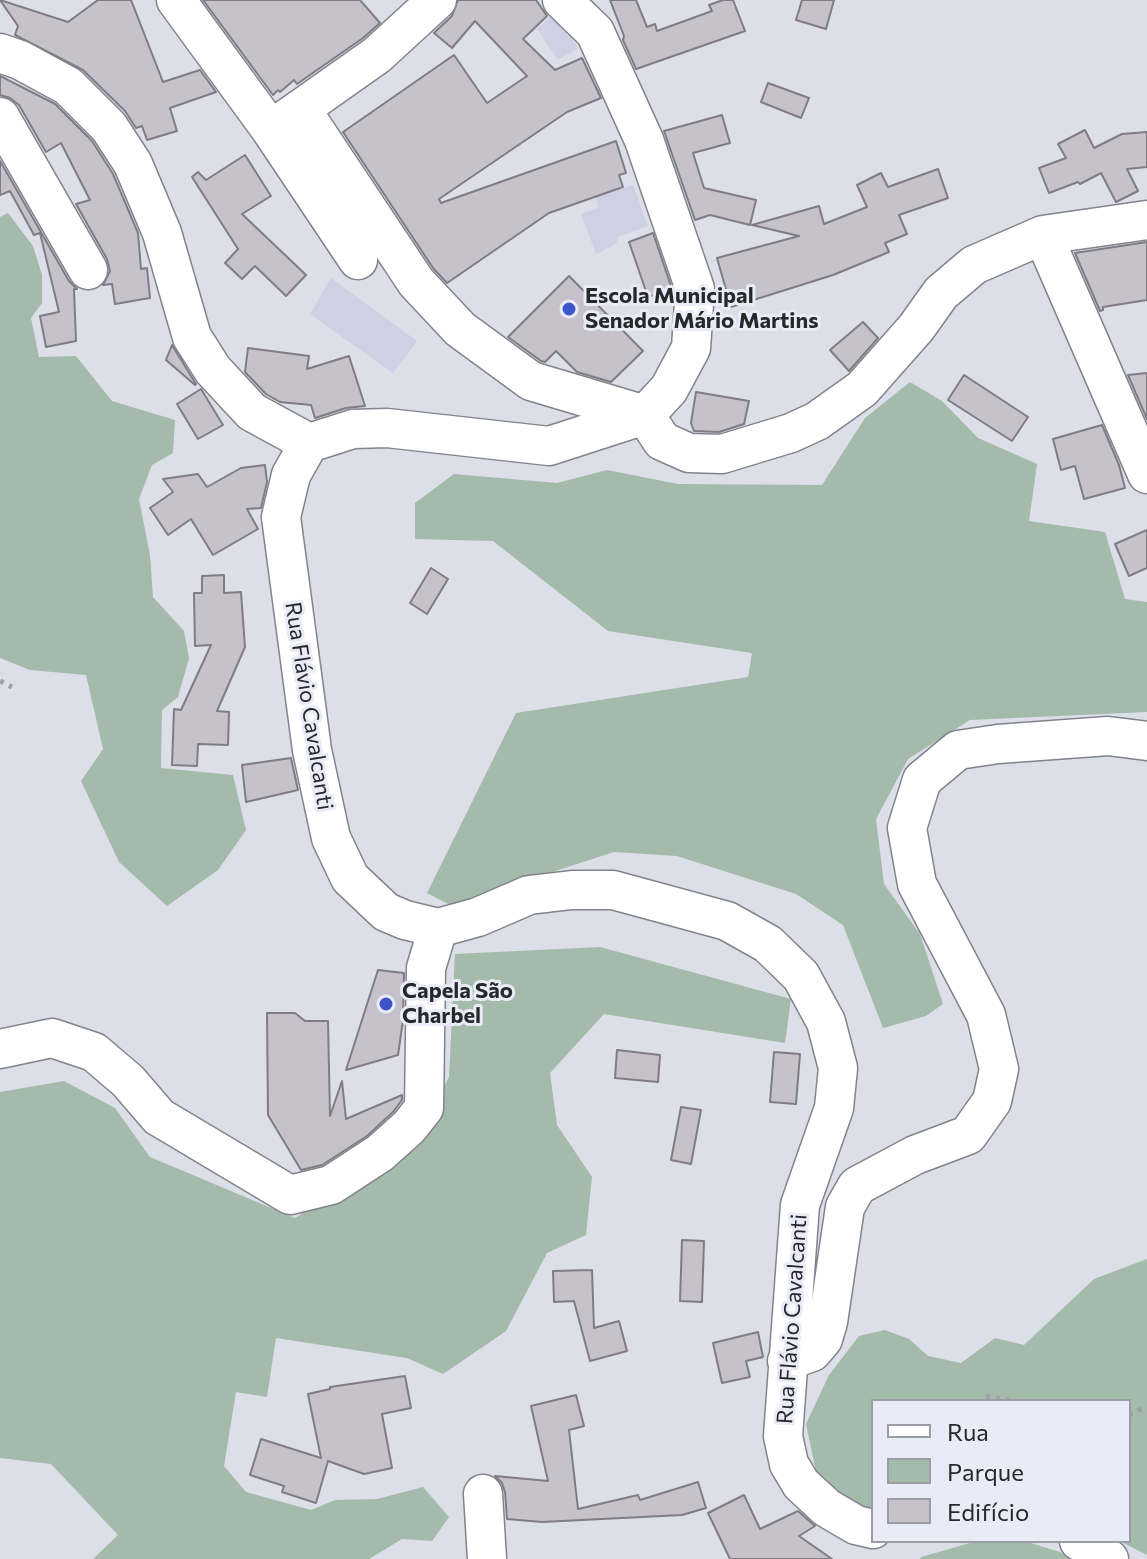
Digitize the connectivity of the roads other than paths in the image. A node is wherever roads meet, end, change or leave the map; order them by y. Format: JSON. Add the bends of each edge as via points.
{"nodes":[{"id":1,"x":176,"y":0,"type":"edge"},
{"id":2,"x":437,"y":0,"type":"edge"},
{"id":3,"x":562,"y":0,"type":"edge"},
{"id":4,"x":0,"y":53,"type":"edge"},
{"id":5,"x":301,"y":109,"type":"junction"},
{"id":6,"x":0,"y":117,"type":"edge"},
{"id":7,"x":271,"y":130,"type":"junction"},
{"id":8,"x":1147,"y":220,"type":"edge"},
{"id":9,"x":1043,"y":235,"type":"junction"},
{"id":10,"x":358,"y":260,"type":"dead end"},
{"id":11,"x":88,"y":270,"type":"dead end"},
{"id":12,"x":645,"y":415,"type":"junction"},
{"id":13,"x":309,"y":443,"type":"junction"},
{"id":14,"x":1147,"y":474,"type":"edge"},
{"id":15,"x":1147,"y":741,"type":"edge"},
{"id":16,"x":438,"y":928,"type":"junction"},
{"id":17,"x":0,"y":1049,"type":"edge"},
{"id":18,"x":787,"y":1361,"type":"junction"},
{"id":19,"x":483,"y":1494,"type":"dead end"},
{"id":20,"x":871,"y":1529,"type":"edge"},
{"id":21,"x":1082,"y":1543,"type":"edge"},
{"id":22,"x":487,"y":1559,"type":"edge"},
{"id":23,"x":1109,"y":1559,"type":"edge"}],
"edges":[{"from":1,"to":7,"type":"street"},
{"from":2,"to":5,"type":"street","via":[[377,55]]},
{"from":3,"to":12,"type":"street","via":[[595,32],[644,140],[695,289],[691,348],[669,389]]},
{"from":4,"to":13,"type":"street","via":[[68,86],[109,127],[133,164],[162,233],[192,337],[213,370],[252,412]]},
{"from":5,"to":7,"type":"street"},
{"from":5,"to":12,"type":"street","via":[[416,282],[460,329],[531,381]]},
{"from":6,"to":11,"type":"street"},
{"from":7,"to":10,"type":"street"},
{"from":8,"to":9,"type":"street"},
{"from":9,"to":12,"type":"street","via":[[974,265],[941,293],[862,389],[817,421],[755,446],[722,454],[689,453],[662,441]]},
{"from":9,"to":14,"type":"street"},
{"from":12,"to":13,"type":"street","via":[[549,446],[387,428],[353,429]]},
{"from":13,"to":16,"type":"street","name":"Rua Flávio Cavalcanti","via":[[291,475],[281,517],[312,750],[331,838],[350,878],[386,912]]},
{"from":15,"to":18,"type":"street","via":[[1108,736],[958,750],[922,780],[907,828],[917,884],[986,1015],[999,1069],[992,1101],[968,1135],[857,1186],[845,1207],[823,1339],[812,1352]]},
{"from":16,"to":17,"type":"street","via":[[426,968],[424,1108],[380,1153],[331,1185],[290,1195],[159,1117],[94,1052],[52,1038]]},
{"from":16,"to":18,"type":"street","name":"Rua Flávio Cavalcanti","via":[[529,895],[613,890],[727,921],[768,944],[801,976],[826,1022],[838,1068],[834,1108],[800,1205]]},
{"from":18,"to":20,"type":"street","name":"Rua Flávio Cavalcanti","via":[[783,1436],[789,1464],[827,1508]]},
{"from":19,"to":22,"type":"street"},
{"from":21,"to":23,"type":"street"}]}
